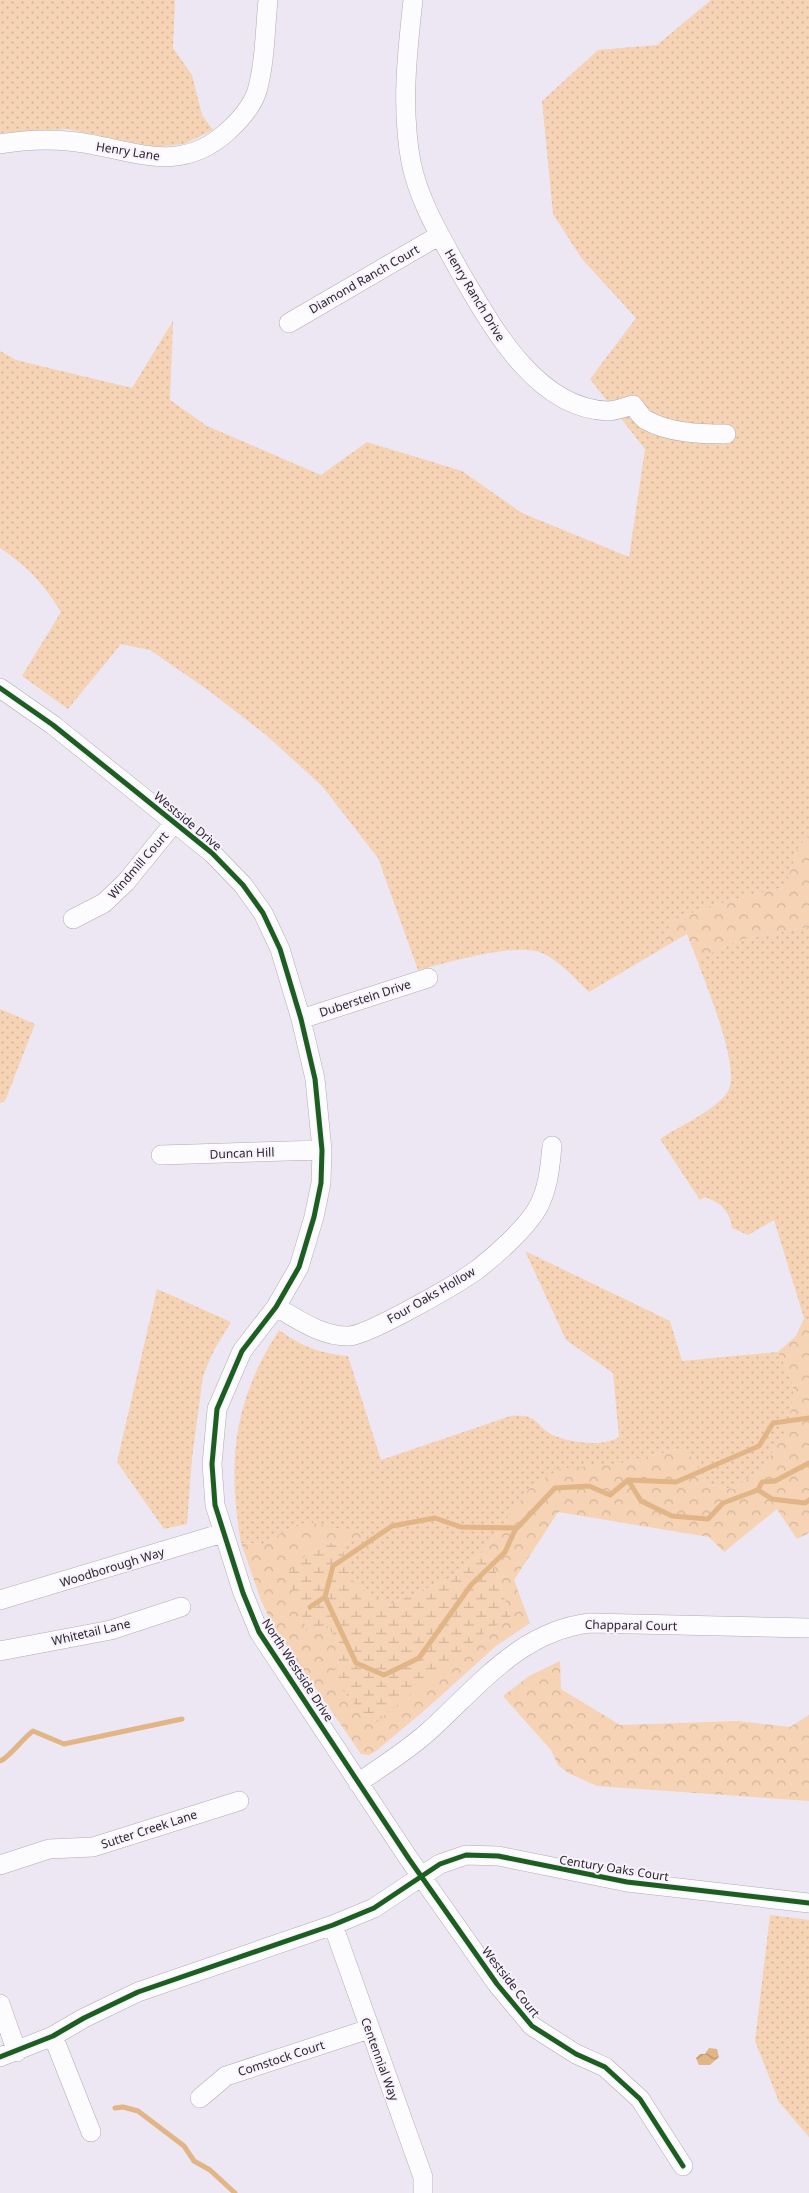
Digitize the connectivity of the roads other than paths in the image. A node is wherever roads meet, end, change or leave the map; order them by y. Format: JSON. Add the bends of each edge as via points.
{"nodes":[{"id":1,"x":268,"y":0,"type":"edge"},
{"id":2,"x":413,"y":0,"type":"edge"},
{"id":3,"x":0,"y":144,"type":"edge"},
{"id":4,"x":440,"y":235,"type":"junction"},
{"id":5,"x":289,"y":323,"type":"dead end"},
{"id":6,"x":726,"y":434,"type":"dead end"},
{"id":7,"x":0,"y":688,"type":"edge"},
{"id":8,"x":174,"y":823,"type":"junction"},
{"id":9,"x":73,"y":918,"type":"dead end"},
{"id":10,"x":428,"y":978,"type":"dead end"},
{"id":11,"x":301,"y":1019,"type":"junction"},
{"id":12,"x":552,"y":1146,"type":"dead end"},
{"id":13,"x":322,"y":1150,"type":"junction"},
{"id":14,"x":161,"y":1155,"type":"dead end"},
{"id":15,"x":276,"y":1307,"type":"junction"},
{"id":16,"x":223,"y":1533,"type":"junction"},
{"id":17,"x":0,"y":1600,"type":"edge"},
{"id":18,"x":181,"y":1607,"type":"dead end"},
{"id":19,"x":809,"y":1628,"type":"edge"},
{"id":20,"x":0,"y":1651,"type":"edge"},
{"id":21,"x":358,"y":1783,"type":"junction"},
{"id":22,"x":239,"y":1801,"type":"dead end"},
{"id":23,"x":0,"y":1865,"type":"edge"},
{"id":24,"x":422,"y":1876,"type":"junction"},
{"id":25,"x":809,"y":1903,"type":"edge"},
{"id":26,"x":332,"y":1925,"type":"junction"},
{"id":27,"x":0,"y":2004,"type":"edge"},
{"id":28,"x":369,"y":2029,"type":"junction"},
{"id":29,"x":53,"y":2036,"type":"junction"},
{"id":30,"x":9,"y":2054,"type":"edge"},
{"id":31,"x":200,"y":2098,"type":"dead end"},
{"id":32,"x":91,"y":2132,"type":"dead end"},
{"id":33,"x":683,"y":2166,"type":"dead end"},
{"id":34,"x":423,"y":2193,"type":"edge"}],
"edges":[{"from":1,"to":3,"type":"street","name":"Henry Lane","via":[[256,92],[247,111],[235,124],[218,140],[197,152],[169,158],[71,141],[40,139]]},
{"from":2,"to":4,"type":"street","name":"Henry Ranch Drive","via":[[405,90],[406,130],[416,180]]},
{"from":4,"to":5,"type":"street","name":"Diamond Ranch Court"},
{"from":4,"to":6,"type":"street","name":"Henry Ranch Drive","via":[[496,333],[526,370],[545,385],[587,408],[610,411],[633,405],[645,419],[667,428]]},
{"from":7,"to":8,"type":"street","name":"Westside Drive","via":[[60,730]]},
{"from":8,"to":9,"type":"street","name":"Windmill Court","via":[[126,882],[104,903]]},
{"from":8,"to":11,"type":"street","name":"Westside Drive","via":[[217,858],[253,898],[280,949]]},
{"from":10,"to":11,"type":"street","name":"Duberstein Drive"},
{"from":11,"to":13,"type":"street","name":"North Westside Drive","via":[[314,1079]]},
{"from":12,"to":15,"type":"street","name":"Four Oaks Hollow","via":[[548,1181],[536,1210],[478,1269],[386,1322],[350,1336],[323,1332]]},
{"from":13,"to":14,"type":"street","name":"Duncan Hill"},
{"from":13,"to":15,"type":"street","name":"North Westside Drive","via":[[321,1183],[314,1217],[299,1267]]},
{"from":15,"to":16,"type":"street","name":"North Westside Drive","via":[[242,1351],[217,1409],[212,1464],[216,1506]]},
{"from":16,"to":17,"type":"street","name":"Woodborough Way"},
{"from":16,"to":21,"type":"street","name":"North Westside Drive","via":[[259,1632]]},
{"from":18,"to":20,"type":"street","name":"Whitetail Lane","via":[[112,1630]]},
{"from":19,"to":21,"type":"street","name":"Chapparal Court","via":[[568,1625],[540,1636],[508,1658],[428,1732]]},
{"from":21,"to":24,"type":"street","name":"North Westside Drive"},
{"from":22,"to":23,"type":"street","name":"Sutter Creek Lane","via":[[94,1847],[49,1849]]},
{"from":24,"to":25,"type":"street","name":"Century Oaks Court","via":[[451,1859],[481,1854],[627,1882]]},
{"from":24,"to":26,"type":"street","via":[[374,1908]]},
{"from":24,"to":33,"type":"street","name":"Westside Court","via":[[496,1984],[532,2026],[576,2054],[606,2067],[640,2099]]},
{"from":26,"to":28,"type":"street","name":"Centennial Way"},
{"from":26,"to":29,"type":"street","via":[[138,1992]]},
{"from":27,"to":30,"type":"street"},
{"from":28,"to":31,"type":"street","name":"Comstock Court","via":[[226,2076]]},
{"from":28,"to":34,"type":"street","name":"Centennial Way","via":[[423,2177]]},
{"from":29,"to":30,"type":"street"},
{"from":29,"to":32,"type":"street"}]}
